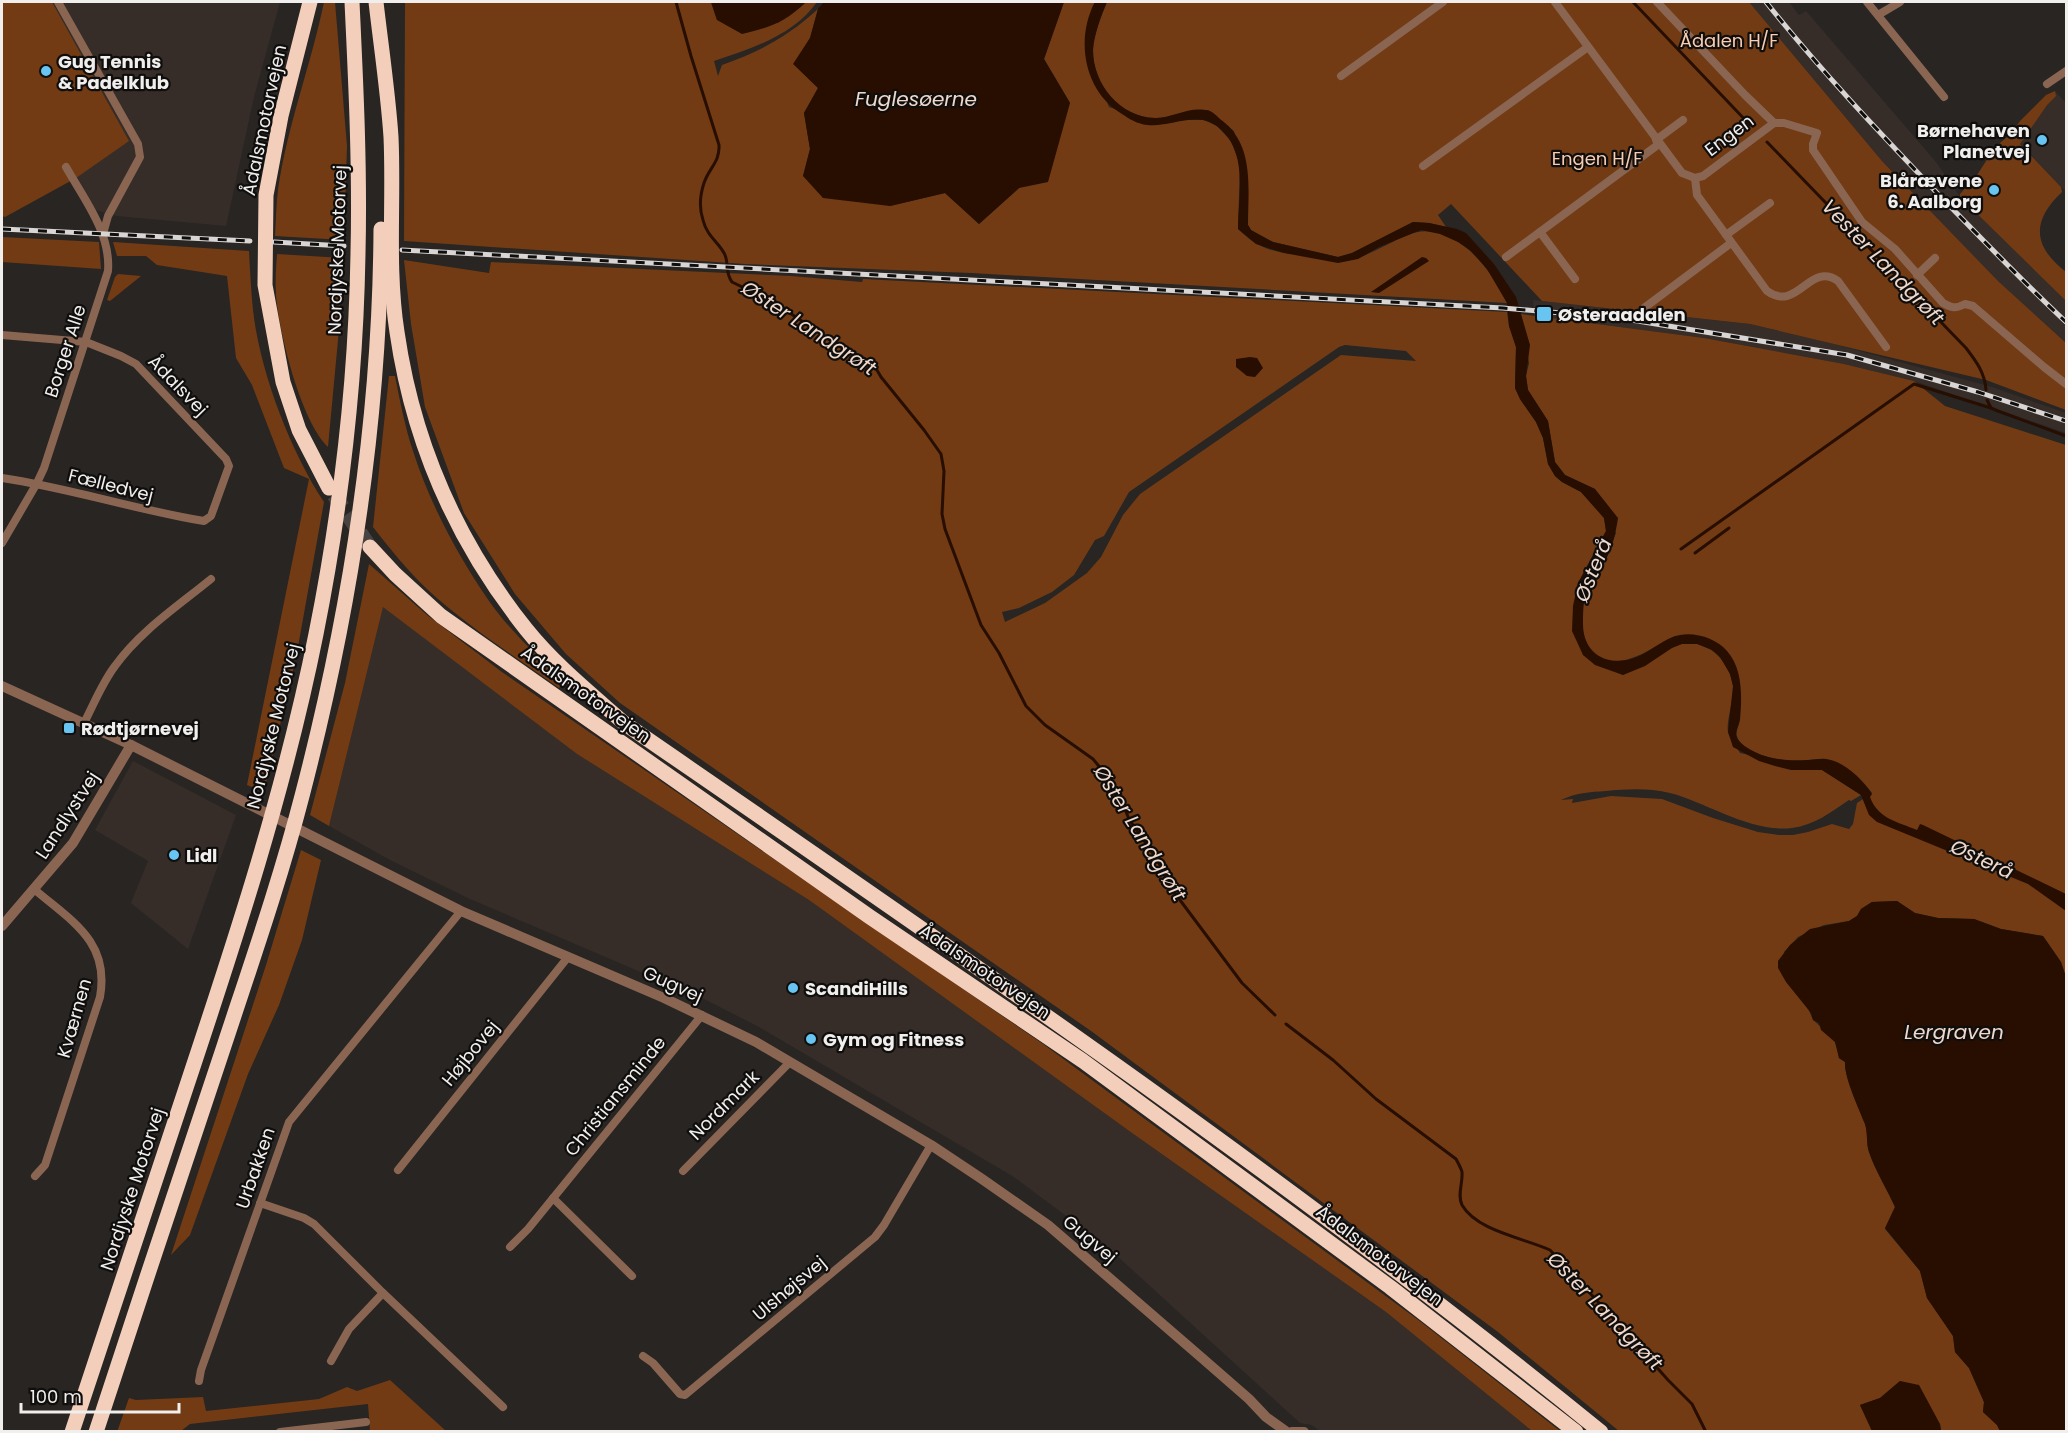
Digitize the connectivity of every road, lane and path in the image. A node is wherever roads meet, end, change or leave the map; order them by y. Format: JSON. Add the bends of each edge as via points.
{"nodes":[{"id":1,"x":58,"y":2,"type":"edge"},
{"id":2,"x":310,"y":2,"type":"edge"},
{"id":3,"x":352,"y":2,"type":"edge"},
{"id":4,"x":376,"y":2,"type":"edge"},
{"id":5,"x":1443,"y":2,"type":"edge"},
{"id":6,"x":1555,"y":2,"type":"edge"},
{"id":7,"x":1658,"y":2,"type":"edge"},
{"id":8,"x":1867,"y":2,"type":"edge"},
{"id":9,"x":1900,"y":2,"type":"edge"},
{"id":10,"x":1878,"y":15,"type":"junction"},
{"id":11,"x":1587,"y":47,"type":"junction"},
{"id":12,"x":2065,"y":74,"type":"edge"},
{"id":13,"x":1341,"y":76,"type":"dead end"},
{"id":14,"x":2047,"y":84,"type":"dead end"},
{"id":15,"x":1944,"y":97,"type":"dead end"},
{"id":16,"x":1683,"y":120,"type":"dead end"},
{"id":17,"x":1774,"y":123,"type":"junction"},
{"id":18,"x":1658,"y":142,"type":"junction"},
{"id":19,"x":66,"y":166,"type":"dead end"},
{"id":20,"x":1423,"y":166,"type":"dead end"},
{"id":21,"x":1695,"y":178,"type":"junction"},
{"id":22,"x":1770,"y":203,"type":"dead end"},
{"id":23,"x":1540,"y":232,"type":"junction"},
{"id":24,"x":103,"y":234,"type":"junction"},
{"id":25,"x":1729,"y":239,"type":"junction"},
{"id":26,"x":1506,"y":257,"type":"dead end"},
{"id":27,"x":1935,"y":258,"type":"dead end"},
{"id":28,"x":1917,"y":274,"type":"junction"},
{"id":29,"x":1575,"y":279,"type":"dead end"},
{"id":30,"x":1644,"y":308,"type":"dead end"},
{"id":31,"x":2,"y":335,"type":"edge"},
{"id":32,"x":86,"y":342,"type":"junction"},
{"id":33,"x":1886,"y":347,"type":"dead end"},
{"id":34,"x":2067,"y":384,"type":"edge"},
{"id":35,"x":2,"y":478,"type":"edge"},
{"id":36,"x":37,"y":483,"type":"junction"},
{"id":37,"x":329,"y":488,"type":"tunnel mouth"},
{"id":38,"x":211,"y":516,"type":"joint"},
{"id":39,"x":2,"y":543,"type":"edge"},
{"id":40,"x":370,"y":546,"type":"tunnel mouth"},
{"id":41,"x":211,"y":579,"type":"dead end"},
{"id":42,"x":2,"y":686,"type":"edge"},
{"id":43,"x":84,"y":723,"type":"junction"},
{"id":44,"x":130,"y":745,"type":"junction"},
{"id":45,"x":34,"y":889,"type":"junction"},
{"id":46,"x":461,"y":911,"type":"junction"},
{"id":47,"x":2,"y":926,"type":"edge"},
{"id":48,"x":568,"y":957,"type":"junction"},
{"id":49,"x":702,"y":1015,"type":"junction"},
{"id":50,"x":790,"y":1062,"type":"junction"},
{"id":51,"x":931,"y":1145,"type":"junction"},
{"id":52,"x":398,"y":1170,"type":"dead end"},
{"id":53,"x":683,"y":1171,"type":"dead end"},
{"id":54,"x":35,"y":1176,"type":"dead end"},
{"id":55,"x":553,"y":1198,"type":"junction"},
{"id":56,"x":260,"y":1203,"type":"junction"},
{"id":57,"x":510,"y":1247,"type":"dead end"},
{"id":58,"x":632,"y":1276,"type":"dead end"},
{"id":59,"x":383,"y":1293,"type":"junction"},
{"id":60,"x":643,"y":1356,"type":"dead end"},
{"id":61,"x":331,"y":1361,"type":"dead end"},
{"id":62,"x":199,"y":1381,"type":"dead end"},
{"id":63,"x":503,"y":1407,"type":"dead end"},
{"id":64,"x":1266,"y":1417,"type":"junction"},
{"id":65,"x":366,"y":1422,"type":"dead end"},
{"id":66,"x":72,"y":1431,"type":"edge"},
{"id":67,"x":96,"y":1431,"type":"edge"},
{"id":68,"x":280,"y":1431,"type":"edge"},
{"id":69,"x":1272,"y":1431,"type":"edge"},
{"id":70,"x":1287,"y":1431,"type":"edge"},
{"id":71,"x":1292,"y":1431,"type":"edge"},
{"id":72,"x":1304,"y":1431,"type":"edge"},
{"id":73,"x":1576,"y":1431,"type":"edge"},
{"id":74,"x":1601,"y":1431,"type":"edge"}],
"edges":[{"from":1,"to":24,"type":"street","via":[[138,144],[140,157],[108,216]]},
{"from":2,"to":37,"type":"highway","name":"Ådalsmotorvejen","via":[[266,195],[265,285],[283,382],[299,430]]},
{"from":3,"to":66,"type":"highway","name":"Nordjyske Motorvej","via":[[359,220],[355,325],[341,479],[318,622],[262,851]]},
{"from":4,"to":67,"type":"highway","via":[[381,255],[372,408],[353,559],[322,715],[284,859]]},
{"from":4,"to":74,"type":"highway","name":"Ådalsmotorvejen","via":[[391,136],[392,283],[409,396],[442,494],[492,582],[527,630],[570,676],[624,723],[1197,1122]]},
{"from":5,"to":13,"type":"street"},
{"from":6,"to":11,"type":"street","name":"Engen"},
{"from":7,"to":17,"type":"street"},
{"from":8,"to":10,"type":"street"},
{"from":9,"to":10,"type":"street"},
{"from":10,"to":15,"type":"street"},
{"from":11,"to":18,"type":"street","name":"Engen"},
{"from":11,"to":20,"type":"street"},
{"from":12,"to":14,"type":"street"},
{"from":16,"to":18,"type":"street"},
{"from":17,"to":21,"type":"street","name":"Engen"},
{"from":17,"to":28,"type":"street","name":"Engen","via":[[1817,133],[1813,150],[1854,212]]},
{"from":18,"to":21,"type":"street","name":"Engen","via":[[1682,173]]},
{"from":18,"to":23,"type":"street"},
{"from":19,"to":24,"type":"street","name":"Borger Alle"},
{"from":21,"to":25,"type":"street","name":"Engen","via":[[1697,195]]},
{"from":22,"to":25,"type":"street"},
{"from":23,"to":26,"type":"street"},
{"from":23,"to":29,"type":"street"},
{"from":24,"to":32,"type":"street","name":"Borger Alle","via":[[110,256],[108,271]]},
{"from":25,"to":30,"type":"street"},
{"from":25,"to":33,"type":"street","name":"Engen","via":[[1774,296],[1790,295],[1825,275],[1838,281]]},
{"from":27,"to":28,"type":"street"},
{"from":28,"to":34,"type":"street","name":"Engen","via":[[1943,303],[1957,309],[1965,304],[1973,306]]},
{"from":31,"to":32,"type":"street","name":"Ådalsvej"},
{"from":32,"to":36,"type":"street","name":"Borger Alle"},
{"from":32,"to":38,"type":"street","name":"Ådalsvej","via":[[136,364],[226,459],[229,466]]},
{"from":35,"to":36,"type":"street","name":"Fælledvej"},
{"from":36,"to":38,"type":"street","name":"Fælledvej","via":[[160,514],[204,521]]},
{"from":36,"to":39,"type":"street","name":"Borger Alle"},
{"from":40,"to":73,"type":"highway","name":"Ådalsmotorvejen","via":[[441,616],[1083,1061],[1381,1280]]},
{"from":41,"to":43,"type":"street","via":[[132,645],[114,668]]},
{"from":42,"to":43,"type":"street","name":"Gugvej"},
{"from":43,"to":44,"type":"street","name":"Gugvej"},
{"from":44,"to":45,"type":"street","name":"Landlystvej","via":[[73,843]]},
{"from":44,"to":46,"type":"street","name":"Gugvej"},
{"from":45,"to":47,"type":"street","name":"Landlystvej"},
{"from":45,"to":54,"type":"street","name":"Kværnen","via":[[89,939],[98,952],[103,980],[45,1165]]},
{"from":46,"to":48,"type":"street","name":"Gugvej"},
{"from":46,"to":56,"type":"street","name":"Urbakken","via":[[289,1122]]},
{"from":48,"to":49,"type":"street","name":"Gugvej"},
{"from":48,"to":52,"type":"street","name":"Højbovej"},
{"from":49,"to":50,"type":"street","name":"Gugvej"},
{"from":49,"to":55,"type":"street","name":"Christiansminde"},
{"from":50,"to":51,"type":"street","name":"Gugvej"},
{"from":50,"to":53,"type":"street","name":"Nordmark"},
{"from":51,"to":60,"type":"street","name":"Ulshøjsvej","via":[[875,1237],[685,1395]]},
{"from":51,"to":64,"type":"street","name":"Gugvej","via":[[1066,1240]]},
{"from":55,"to":57,"type":"street","name":"Christiansminde"},
{"from":55,"to":58,"type":"street"},
{"from":56,"to":59,"type":"street","via":[[314,1224]]},
{"from":56,"to":62,"type":"street","name":"Urbakken"},
{"from":59,"to":61,"type":"street","via":[[350,1329]]},
{"from":59,"to":63,"type":"street"},
{"from":64,"to":69,"type":"street","name":"Gugvej"},
{"from":64,"to":70,"type":"street","name":"Gugvej"},
{"from":65,"to":68,"type":"street"},
{"from":71,"to":72,"type":"street"}]}
